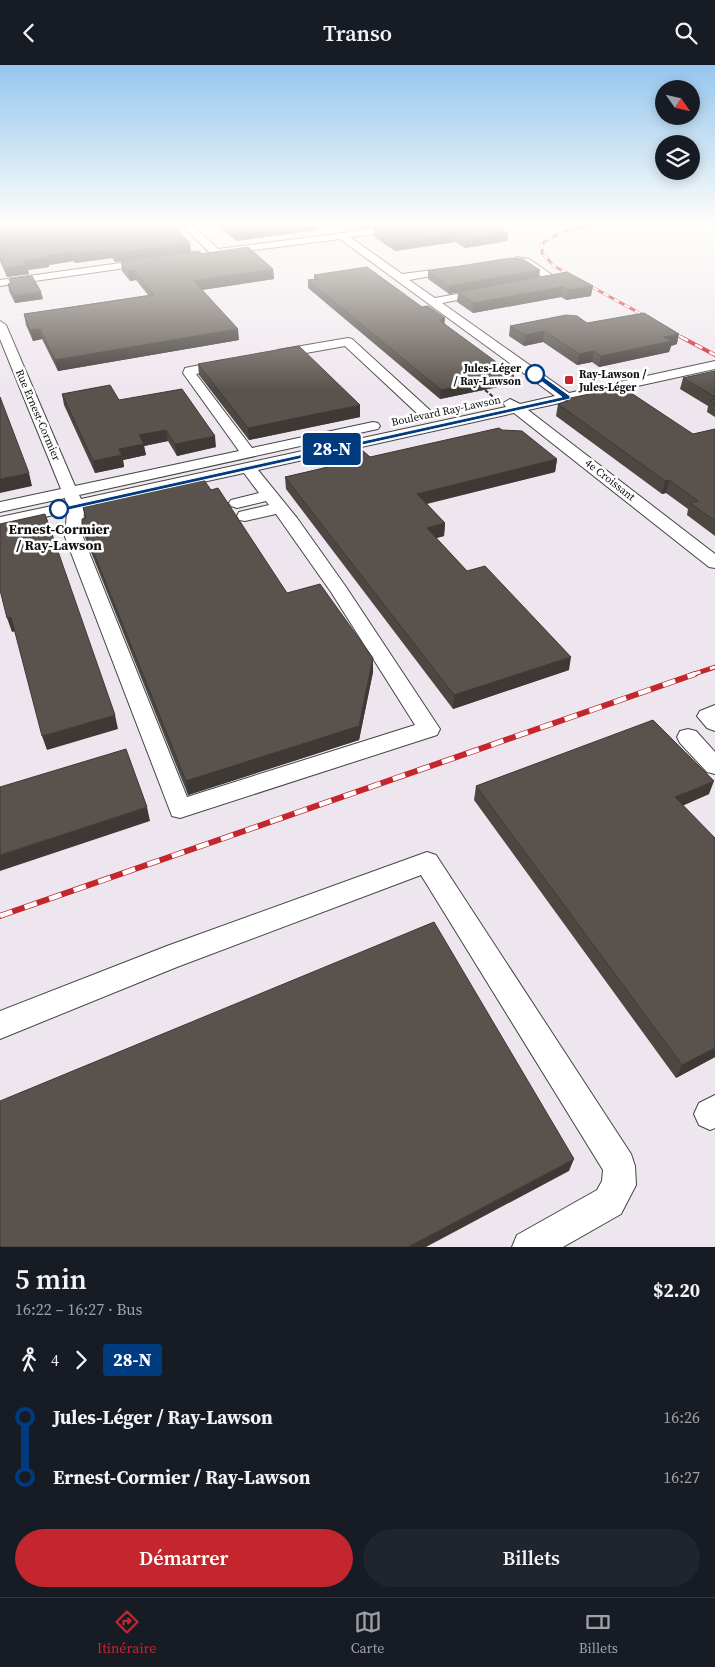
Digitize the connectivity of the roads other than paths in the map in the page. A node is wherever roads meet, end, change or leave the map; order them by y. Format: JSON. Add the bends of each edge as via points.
{"nodes":[{"id":1,"x":20,"y":280,"type":"edge"},
{"id":2,"x":403,"y":280,"type":"edge"},
{"id":3,"x":548,"y":280,"type":"edge"},
{"id":4,"x":0,"y":283,"type":"edge"},
{"id":5,"x":526,"y":284,"type":"edge"},
{"id":6,"x":498,"y":289,"type":"edge"},
{"id":7,"x":434,"y":301,"type":"junction"},
{"id":8,"x":0,"y":325,"type":"edge"},
{"id":9,"x":715,"y":353,"type":"edge"},
{"id":10,"x":266,"y":357,"type":"edge"},
{"id":11,"x":237,"y":362,"type":"edge"},
{"id":12,"x":715,"y":365,"type":"edge"},
{"id":13,"x":554,"y":388,"type":"junction"},
{"id":14,"x":567,"y":398,"type":"junction"},
{"id":15,"x":506,"y":402,"type":"junction"},
{"id":16,"x":427,"y":415,"type":"junction"},
{"id":17,"x":377,"y":426,"type":"junction"},
{"id":18,"x":389,"y":437,"type":"junction"},
{"id":19,"x":248,"y":461,"type":"junction"},
{"id":20,"x":73,"y":499,"type":"junction"},
{"id":21,"x":274,"y":501,"type":"junction"},
{"id":22,"x":0,"y":507,"type":"edge"},
{"id":23,"x":241,"y":510,"type":"dead end"},
{"id":24,"x":0,"y":522,"type":"edge"},
{"id":25,"x":715,"y":563,"type":"edge"},
{"id":26,"x":715,"y":713,"type":"edge"},
{"id":27,"x":715,"y":723,"type":"edge"},
{"id":28,"x":688,"y":737,"type":"dead end"},
{"id":29,"x":715,"y":766,"type":"edge"},
{"id":30,"x":0,"y":1025,"type":"edge"},
{"id":31,"x":529,"y":1247,"type":"edge"}],
"edges":[{"from":1,"to":4,"type":"street"},
{"from":2,"to":7,"type":"street"},
{"from":3,"to":5,"type":"street"},
{"from":6,"to":7,"type":"street"},
{"from":7,"to":13,"type":"street"},
{"from":8,"to":20,"type":"street","name":"Rue Ernest-Cormier"},
{"from":9,"to":13,"type":"street","name":"Boulevard Ray-Lawson"},
{"from":10,"to":16,"type":"street","via":[[348,342]]},
{"from":11,"to":19,"type":"street","via":[[189,373]]},
{"from":12,"to":14,"type":"street","name":"Boulevard Ray-Lawson"},
{"from":13,"to":14,"type":"street"},
{"from":13,"to":15,"type":"street","name":"Boulevard Ray-Lawson"},
{"from":14,"to":15,"type":"street","name":"Boulevard Ray-Lawson"},
{"from":15,"to":16,"type":"street","name":"Boulevard Ray-Lawson"},
{"from":15,"to":18,"type":"street","name":"Boulevard Ray-Lawson"},
{"from":15,"to":25,"type":"street","name":"4e Croissant"},
{"from":16,"to":17,"type":"street","name":"Boulevard Ray-Lawson"},
{"from":17,"to":18,"type":"street"},
{"from":17,"to":19,"type":"street","name":"Boulevard Ray-Lawson"},
{"from":18,"to":19,"type":"street","name":"Boulevard Ray-Lawson"},
{"from":19,"to":20,"type":"street","name":"Boulevard Ray-Lawson"},
{"from":19,"to":21,"type":"street"},
{"from":20,"to":21,"type":"street","via":[[74,537],[180,809],[429,729],[340,591]]},
{"from":20,"to":22,"type":"street","name":"Boulevard Ray-Lawson"},
{"from":20,"to":24,"type":"street","name":"Boulevard Ray-Lawson"},
{"from":21,"to":23,"type":"street"},
{"from":26,"to":27,"type":"street","via":[[708,716]]},
{"from":28,"to":29,"type":"street"},
{"from":30,"to":31,"type":"street","via":[[167,958],[427,862],[619,1165],[619,1185],[609,1202]]}]}
